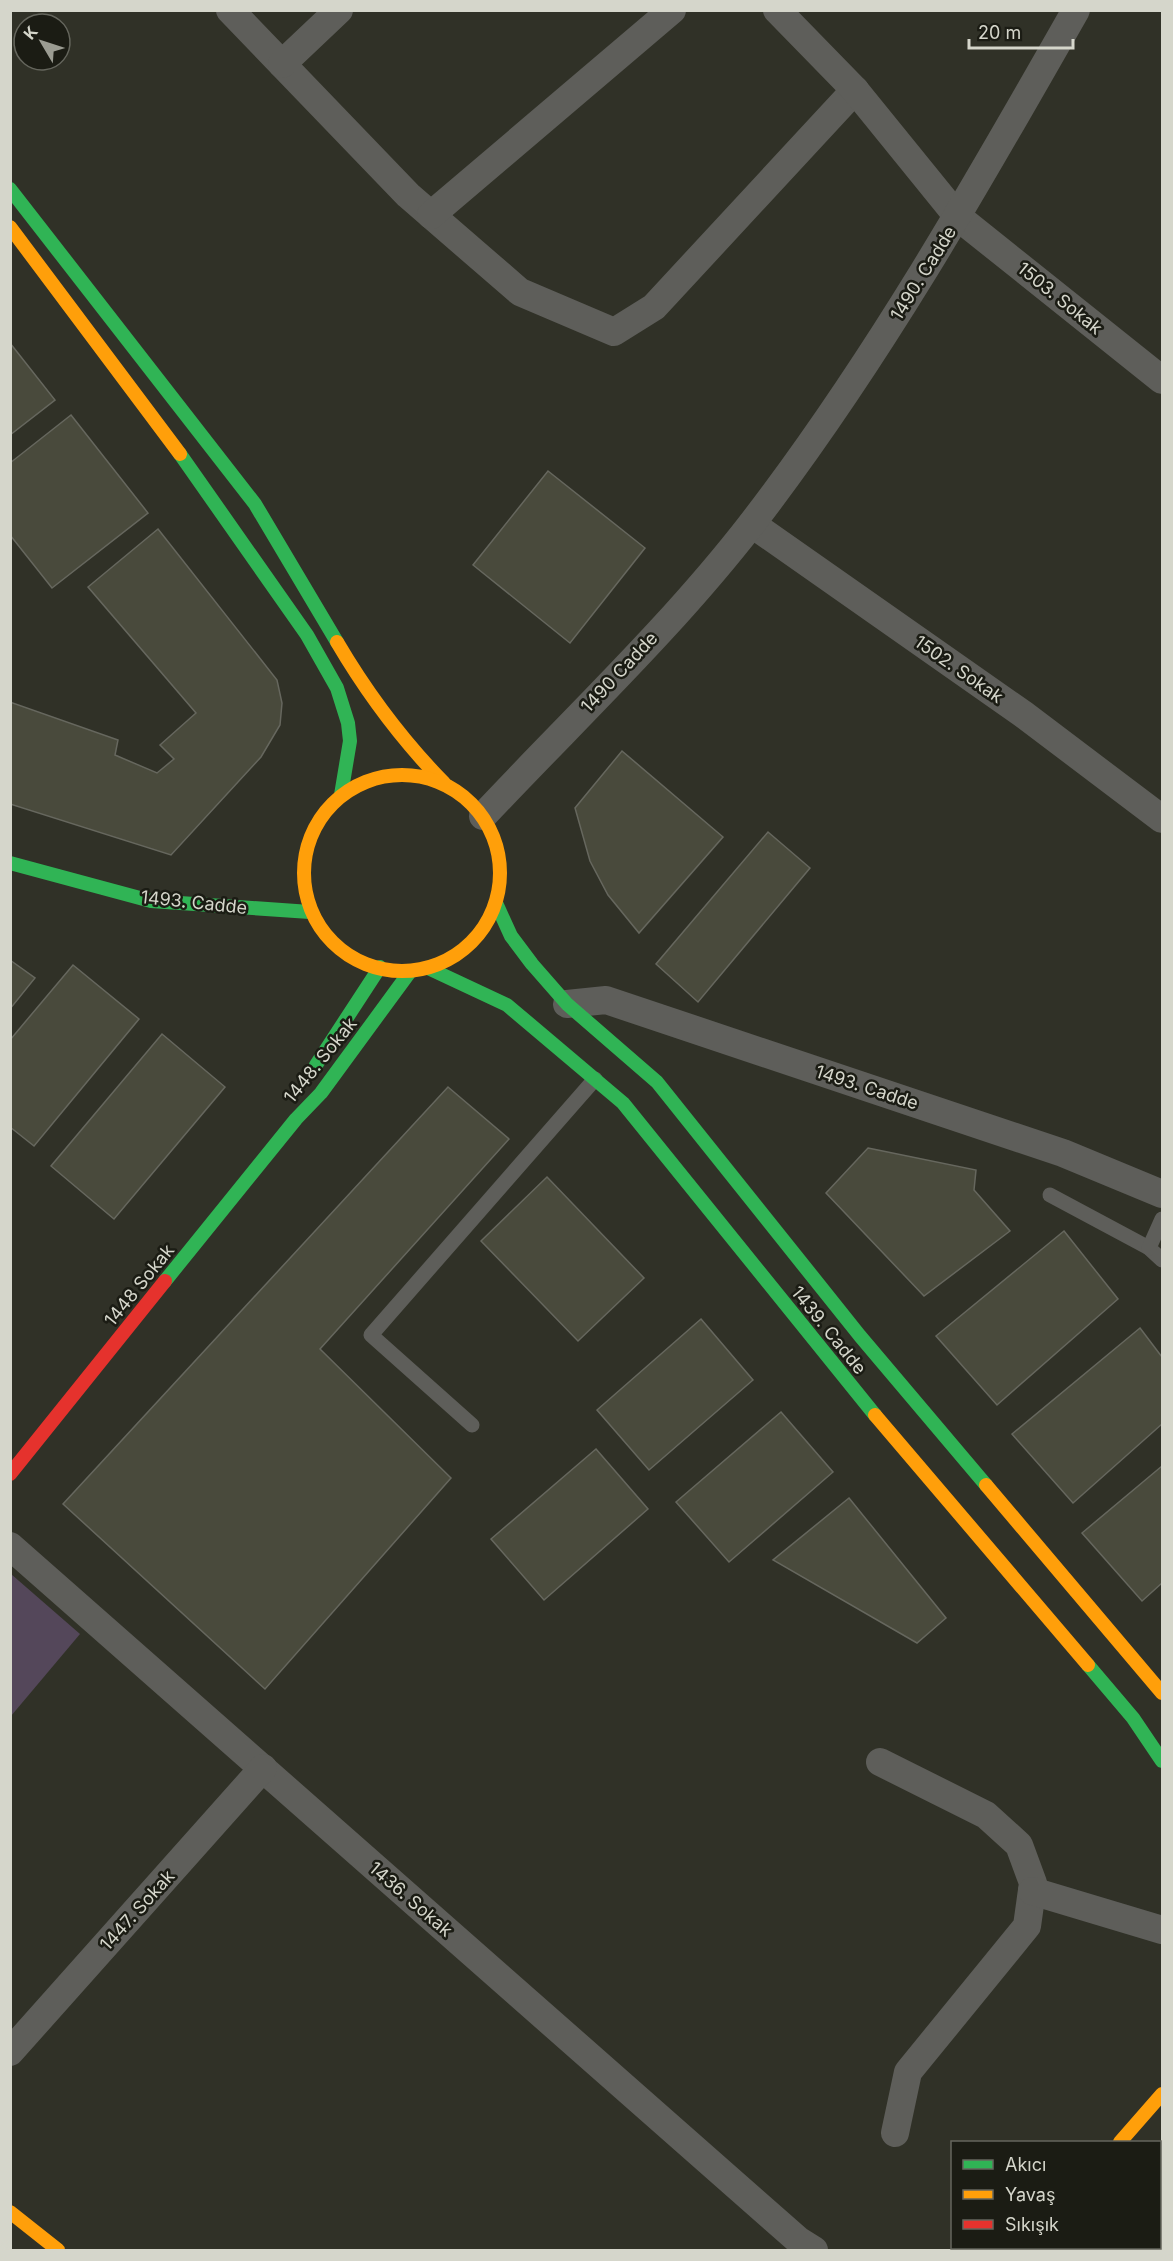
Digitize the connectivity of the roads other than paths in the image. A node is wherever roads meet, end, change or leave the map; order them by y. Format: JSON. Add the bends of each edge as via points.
{"nodes":[{"id":1,"x":230,"y":10,"type":"edge"},
{"id":2,"x":339,"y":10,"type":"edge"},
{"id":3,"x":672,"y":10,"type":"edge"},
{"id":4,"x":777,"y":10,"type":"edge"},
{"id":5,"x":1076,"y":10,"type":"edge"},
{"id":6,"x":282,"y":64,"type":"junction"},
{"id":7,"x":855,"y":90,"type":"junction"},
{"id":8,"x":10,"y":189,"type":"edge"},
{"id":9,"x":431,"y":215,"type":"junction"},
{"id":10,"x":958,"y":216,"type":"junction"},
{"id":11,"x":10,"y":227,"type":"edge"},
{"id":12,"x":1162,"y":380,"type":"edge"},
{"id":13,"x":752,"y":524,"type":"junction"},
{"id":14,"x":444,"y":783,"type":"junction"},
{"id":15,"x":341,"y":795,"type":"junction"},
{"id":16,"x":483,"y":816,"type":"junction"},
{"id":17,"x":1162,"y":819,"type":"edge"},
{"id":18,"x":10,"y":863,"type":"edge"},
{"id":19,"x":496,"y":903,"type":"junction"},
{"id":20,"x":310,"y":912,"type":"junction"},
{"id":21,"x":380,"y":967,"type":"junction"},
{"id":22,"x":428,"y":968,"type":"junction"},
{"id":23,"x":409,"y":973,"type":"junction"},
{"id":24,"x":567,"y":1004,"type":"junction"},
{"id":25,"x":595,"y":1079,"type":"junction"},
{"id":26,"x":296,"y":1119,"type":"junction"},
{"id":27,"x":1162,"y":1194,"type":"edge"},
{"id":28,"x":1050,"y":1195,"type":"dead end"},
{"id":29,"x":1162,"y":1219,"type":"edge"},
{"id":30,"x":1149,"y":1248,"type":"junction"},
{"id":31,"x":1162,"y":1260,"type":"edge"},
{"id":32,"x":472,"y":1425,"type":"dead end"},
{"id":33,"x":10,"y":1474,"type":"edge"},
{"id":34,"x":10,"y":1546,"type":"edge"},
{"id":35,"x":1162,"y":1693,"type":"edge"},
{"id":36,"x":1162,"y":1761,"type":"edge"},
{"id":37,"x":880,"y":1762,"type":"dead end"},
{"id":38,"x":262,"y":1768,"type":"junction"},
{"id":39,"x":1032,"y":1891,"type":"junction"},
{"id":40,"x":1162,"y":1930,"type":"edge"},
{"id":41,"x":10,"y":2052,"type":"edge"},
{"id":42,"x":1162,"y":2094,"type":"edge"},
{"id":43,"x":1162,"y":2113,"type":"edge"},
{"id":44,"x":895,"y":2133,"type":"dead end"},
{"id":45,"x":1121,"y":2141,"type":"edge"},
{"id":46,"x":1127,"y":2141,"type":"edge"},
{"id":47,"x":13,"y":2219,"type":"edge"},
{"id":48,"x":51,"y":2248,"type":"edge"},
{"id":49,"x":814,"y":2250,"type":"edge"}],
"edges":[{"from":1,"to":6,"type":"street"},
{"from":2,"to":6,"type":"street"},
{"from":3,"to":9,"type":"street"},
{"from":4,"to":7,"type":"street","name":"1503. Sokak"},
{"from":5,"to":10,"type":"street","name":"1490. Cadde"},
{"from":6,"to":9,"type":"street"},
{"from":7,"to":9,"type":"street","via":[[654,307],[614,332],[520,292]]},
{"from":7,"to":10,"type":"street","name":"1503. Sokak"},
{"from":8,"to":14,"type":"main road","via":[[255,504],[360,680],[413,751]]},
{"from":10,"to":12,"type":"street","name":"1503. Sokak"},
{"from":10,"to":13,"type":"street","name":"1490. Cadde","via":[[837,408]]},
{"from":11,"to":15,"type":"main road","via":[[229,520],[316,651],[348,723],[350,747]]},
{"from":13,"to":16,"type":"street","name":"1490 Cadde","via":[[680,608]]},
{"from":13,"to":17,"type":"street","name":"1502. Sokak","via":[[1023,714]]},
{"from":14,"to":15,"type":"main road","via":[[401,774],[366,781]]},
{"from":14,"to":16,"type":"main road"},
{"from":15,"to":20,"type":"main road","via":[[311,834],[303,866]]},
{"from":16,"to":19,"type":"main road","via":[[496,843],[501,877]]},
{"from":18,"to":20,"type":"main road","name":"1493. Cadde","via":[[151,901]]},
{"from":19,"to":22,"type":"main road","via":[[473,942]]},
{"from":19,"to":24,"type":"main road","name":"1439. Cadde","via":[[511,936]]},
{"from":20,"to":21,"type":"main road","via":[[336,947],[351,958]]},
{"from":21,"to":23,"type":"main road"},
{"from":21,"to":26,"type":"main road","name":"1448. Sokak","via":[[304,1086]]},
{"from":22,"to":23,"type":"main road"},
{"from":22,"to":25,"type":"main road","name":"1439. Cadde","via":[[507,1005]]},
{"from":23,"to":26,"type":"main road","name":"1448. Sokak","via":[[321,1093]]},
{"from":24,"to":27,"type":"street","name":"1493. Cadde","via":[[606,1000],[1063,1153]]},
{"from":24,"to":35,"type":"main road","name":"1439. Cadde","via":[[657,1082],[860,1336]]},
{"from":25,"to":32,"type":"lane","via":[[371,1335]]},
{"from":25,"to":36,"type":"main road","name":"1439. Cadde","via":[[622,1102],[829,1361],[1133,1718]]},
{"from":26,"to":33,"type":"main road","name":"1448 Sokak"},
{"from":28,"to":30,"type":"lane"},
{"from":29,"to":30,"type":"lane"},
{"from":30,"to":31,"type":"lane"},
{"from":34,"to":38,"type":"street","name":"1436. Sokak"},
{"from":37,"to":39,"type":"street","via":[[986,1815],[1019,1845],[1033,1883]]},
{"from":38,"to":41,"type":"street","name":"1447. Sokak"},
{"from":38,"to":49,"type":"street","name":"1436. Sokak"},
{"from":39,"to":40,"type":"street"},
{"from":39,"to":44,"type":"street","via":[[1027,1926],[908,2072]]},
{"from":42,"to":45,"type":"main road"},
{"from":43,"to":46,"type":"main road"},
{"from":47,"to":48,"type":"main road"}]}
